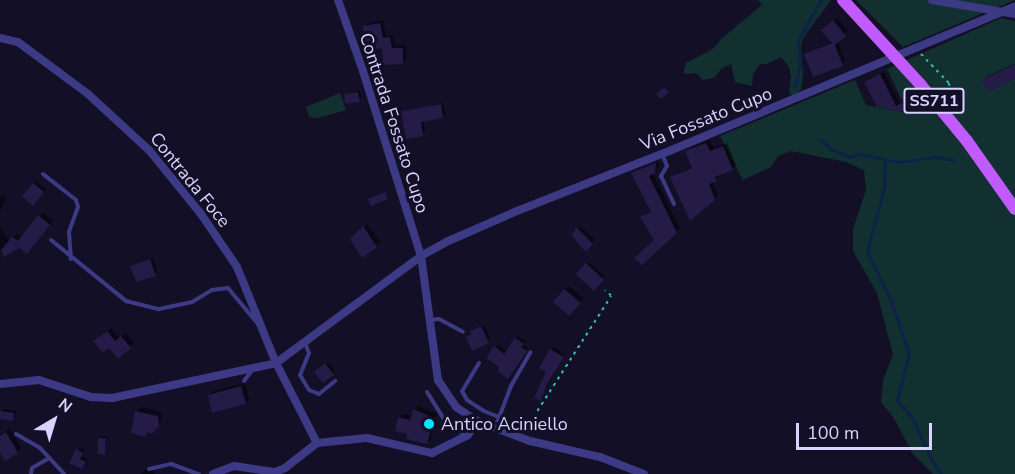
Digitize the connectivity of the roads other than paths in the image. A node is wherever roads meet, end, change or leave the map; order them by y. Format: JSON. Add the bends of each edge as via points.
{"nodes":[{"id":1,"x":338,"y":0,"type":"edge"},
{"id":2,"x":843,"y":0,"type":"edge"},
{"id":3,"x":932,"y":0,"type":"edge"},
{"id":4,"x":1015,"y":6,"type":"edge"},
{"id":5,"x":1002,"y":11,"type":"junction"},
{"id":6,"x":1015,"y":14,"type":"edge"},
{"id":7,"x":0,"y":38,"type":"edge"},
{"id":8,"x":662,"y":154,"type":"junction"},
{"id":9,"x":43,"y":174,"type":"dead end"},
{"id":10,"x":674,"y":204,"type":"dead end"},
{"id":11,"x":1015,"y":209,"type":"edge"},
{"id":12,"x":51,"y":240,"type":"dead end"},
{"id":13,"x":421,"y":256,"type":"junction"},
{"id":14,"x":71,"y":260,"type":"junction"},
{"id":15,"x":429,"y":320,"type":"junction"},
{"id":16,"x":260,"y":327,"type":"junction"},
{"id":17,"x":463,"y":332,"type":"dead end"},
{"id":18,"x":304,"y":342,"type":"junction"},
{"id":19,"x":531,"y":352,"type":"dead end"},
{"id":20,"x":276,"y":363,"type":"junction"},
{"id":21,"x":479,"y":363,"type":"dead end"},
{"id":22,"x":253,"y":368,"type":"junction"},
{"id":23,"x":244,"y":381,"type":"dead end"},
{"id":24,"x":335,"y":381,"type":"dead end"},
{"id":25,"x":0,"y":384,"type":"edge"},
{"id":26,"x":427,"y":392,"type":"dead end"},
{"id":27,"x":499,"y":417,"type":"junction"},
{"id":28,"x":477,"y":421,"type":"junction"},
{"id":29,"x":495,"y":428,"type":"junction"},
{"id":30,"x":16,"y":434,"type":"dead end"},
{"id":31,"x":468,"y":435,"type":"junction"},
{"id":32,"x":317,"y":443,"type":"junction"},
{"id":33,"x":49,"y":458,"type":"junction"},
{"id":34,"x":148,"y":470,"type":"dead end"},
{"id":35,"x":31,"y":474,"type":"edge"},
{"id":36,"x":64,"y":474,"type":"edge"},
{"id":37,"x":199,"y":474,"type":"edge"},
{"id":38,"x":213,"y":474,"type":"edge"},
{"id":39,"x":644,"y":474,"type":"edge"}],
"edges":[{"from":1,"to":13,"type":"street","name":"Contrada Fossato Cupo"},
{"from":2,"to":11,"type":"main road","number":"SS711","bridge":true,"via":[[967,141]]},
{"from":3,"to":5,"type":"street"},
{"from":4,"to":5,"type":"street","name":"Via Fossato Cupo"},
{"from":5,"to":6,"type":"street"},
{"from":5,"to":8,"type":"street","name":"Via Fossato Cupo"},
{"from":7,"to":16,"type":"street","name":"Contrada Foce","via":[[18,42],[88,94],[149,150],[201,214],[237,267]]},
{"from":8,"to":10,"type":"lane","via":[[667,166],[661,177]]},
{"from":8,"to":13,"type":"street","name":"Via Fossato Cupo","via":[[517,211]]},
{"from":9,"to":14,"type":"lane","via":[[76,200],[78,207],[69,232]]},
{"from":12,"to":14,"type":"lane"},
{"from":13,"to":15,"type":"street","name":"Contrada Fossato Cupo"},
{"from":13,"to":18,"type":"street"},
{"from":14,"to":16,"type":"lane","via":[[126,301],[159,309],[228,288]]},
{"from":15,"to":17,"type":"lane","via":[[439,320]]},
{"from":15,"to":28,"type":"street","name":"Contrada Fossato Cupo","via":[[438,380],[456,407]]},
{"from":16,"to":20,"type":"street","name":"Contrada Foce"},
{"from":18,"to":20,"type":"street"},
{"from":18,"to":24,"type":"lane","via":[[309,353],[300,375],[309,390],[319,394]]},
{"from":19,"to":27,"type":"lane"},
{"from":20,"to":22,"type":"street"},
{"from":20,"to":32,"type":"street","name":"Contrada Foce"},
{"from":21,"to":27,"type":"lane","via":[[462,391],[467,400]]},
{"from":22,"to":23,"type":"lane"},
{"from":22,"to":25,"type":"street","via":[[112,398],[92,397],[39,380]]},
{"from":26,"to":31,"type":"lane","via":[[448,425]]},
{"from":27,"to":29,"type":"lane"},
{"from":28,"to":29,"type":"street","name":"Contrada Fossato Cupo"},
{"from":28,"to":31,"type":"street"},
{"from":29,"to":39,"type":"street","name":"Contrada Fossato Cupo","via":[[600,457]]},
{"from":30,"to":33,"type":"lane"},
{"from":31,"to":32,"type":"street","via":[[432,453],[367,438]]},
{"from":32,"to":38,"type":"street","via":[[275,472],[234,466]]},
{"from":33,"to":35,"type":"lane","via":[[32,468]]},
{"from":33,"to":36,"type":"lane"},
{"from":34,"to":37,"type":"lane","via":[[171,464]]}]}
